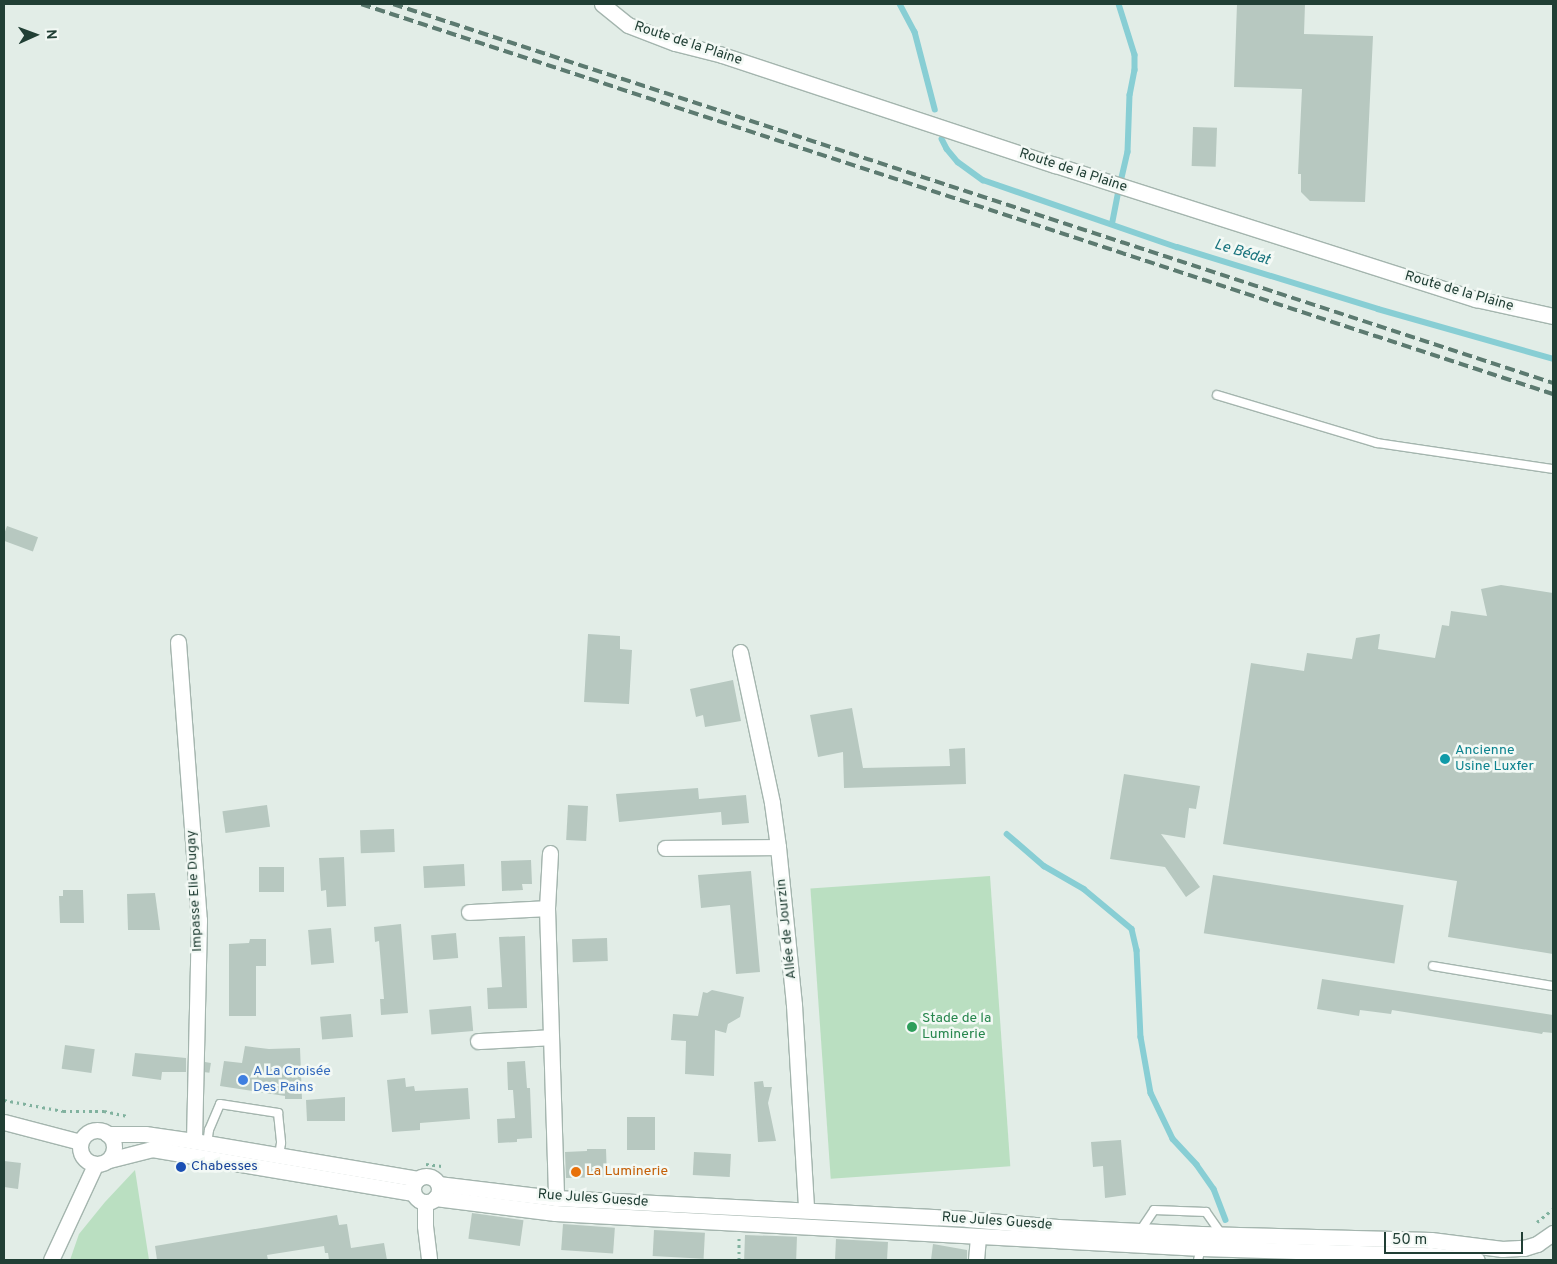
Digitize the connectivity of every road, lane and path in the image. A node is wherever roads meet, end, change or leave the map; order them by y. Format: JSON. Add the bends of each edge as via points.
{"nodes":[{"id":1,"x":602,"y":4,"type":"edge"},
{"id":2,"x":1553,"y":316,"type":"edge"},
{"id":3,"x":1217,"y":395,"type":"dead end"},
{"id":4,"x":1553,"y":470,"type":"edge"},
{"id":5,"x":178,"y":642,"type":"dead end"},
{"id":6,"x":740,"y":652,"type":"dead end"},
{"id":7,"x":778,"y":847,"type":"junction"},
{"id":8,"x":665,"y":848,"type":"dead end"},
{"id":9,"x":550,"y":853,"type":"dead end"},
{"id":10,"x":547,"y":908,"type":"junction"},
{"id":11,"x":469,"y":912,"type":"dead end"},
{"id":12,"x":1433,"y":966,"type":"dead end"},
{"id":13,"x":1553,"y":986,"type":"edge"},
{"id":14,"x":551,"y":1037,"type":"junction"},
{"id":15,"x":478,"y":1041,"type":"dead end"},
{"id":16,"x":4,"y":1100,"type":"edge"},
{"id":17,"x":128,"y":1116,"type":"dead end"},
{"id":18,"x":4,"y":1122,"type":"edge"},
{"id":19,"x":107,"y":1134,"type":"junction"},
{"id":20,"x":80,"y":1142,"type":"junction"},
{"id":21,"x":200,"y":1142,"type":"junction"},
{"id":22,"x":279,"y":1156,"type":"junction"},
{"id":23,"x":102,"y":1162,"type":"junction"},
{"id":24,"x":424,"y":1163,"type":"dead end"},
{"id":25,"x":443,"y":1166,"type":"dead end"},
{"id":26,"x":415,"y":1186,"type":"junction"},
{"id":27,"x":433,"y":1195,"type":"junction"},
{"id":28,"x":556,"y":1198,"type":"junction"},
{"id":29,"x":1553,"y":1209,"type":"edge"},
{"id":30,"x":806,"y":1210,"type":"junction"},
{"id":31,"x":1530,"y":1227,"type":"dead end"},
{"id":32,"x":1140,"y":1231,"type":"junction"},
{"id":33,"x":1553,"y":1233,"type":"edge"},
{"id":34,"x":1222,"y":1235,"type":"junction"},
{"id":35,"x":978,"y":1237,"type":"junction"},
{"id":36,"x":1199,"y":1254,"type":"edge"},
{"id":37,"x":1324,"y":1256,"type":"edge"},
{"id":38,"x":51,"y":1260,"type":"edge"},
{"id":39,"x":429,"y":1260,"type":"edge"},
{"id":40,"x":976,"y":1260,"type":"edge"},
{"id":41,"x":1477,"y":1260,"type":"edge"}],
"edges":[{"from":1,"to":2,"type":"main road","name":"Route de la Plaine","via":[[628,25],[675,43],[722,55],[1476,299]]},
{"from":3,"to":4,"type":"lane","via":[[1376,443]]},
{"from":5,"to":21,"type":"main road","name":"Impasse Elie Dugay","via":[[199,920]]},
{"from":6,"to":7,"type":"main road","name":"Allée de Jourzin","via":[[767,777]]},
{"from":7,"to":8,"type":"main road"},
{"from":7,"to":30,"type":"main road","name":"Allée de Jourzin","via":[[794,1005]]},
{"from":9,"to":10,"type":"main road"},
{"from":10,"to":11,"type":"main road"},
{"from":10,"to":14,"type":"main road"},
{"from":12,"to":13,"type":"lane"},
{"from":14,"to":15,"type":"main road"},
{"from":14,"to":28,"type":"main road"},
{"from":16,"to":17,"type":"path","via":[[63,1111],[104,1111]]},
{"from":18,"to":20,"type":"main road"},
{"from":19,"to":20,"type":"main road","via":[[92,1131]]},
{"from":19,"to":21,"type":"main road","via":[[145,1134]]},
{"from":19,"to":23,"type":"main road","via":[[114,1143],[114,1150]]},
{"from":20,"to":23,"type":"main road","via":[[83,1157]]},
{"from":21,"to":22,"type":"main road"},
{"from":21,"to":22,"type":"lane","via":[[220,1104],[278,1113]]},
{"from":22,"to":26,"type":"main road"},
{"from":23,"to":26,"type":"main road","via":[[152,1149]]},
{"from":23,"to":38,"type":"main road"},
{"from":24,"to":25,"type":"path"},
{"from":26,"to":27,"type":"main road","via":[[418,1199]]},
{"from":26,"to":27,"type":"main road","via":[[429,1176]]},
{"from":27,"to":28,"type":"main road","name":"Rue Jules Guesde"},
{"from":27,"to":35,"type":"main road","name":"Rue Jules Guesde","via":[[556,1213]]},
{"from":27,"to":39,"type":"main road","via":[[425,1226]]},
{"from":28,"to":30,"type":"main road","name":"Rue Jules Guesde"},
{"from":29,"to":31,"type":"path"},
{"from":30,"to":32,"type":"main road","name":"Rue Jules Guesde"},
{"from":32,"to":34,"type":"main road","name":"Rue Jules Guesde"},
{"from":32,"to":34,"type":"lane","via":[[1154,1210],[1206,1212]]},
{"from":33,"to":34,"type":"main road","name":"Rue Jules Guesde","via":[[1537,1244],[1514,1249],[1431,1240]]},
{"from":35,"to":36,"type":"main road","name":"Rue Jules Guesde"},
{"from":35,"to":40,"type":"main road"},
{"from":36,"to":37,"type":"main road","name":"Rue Jules Guesde"},
{"from":37,"to":41,"type":"main road","name":"Rue Jules Guesde","via":[[1430,1255]]}]}
